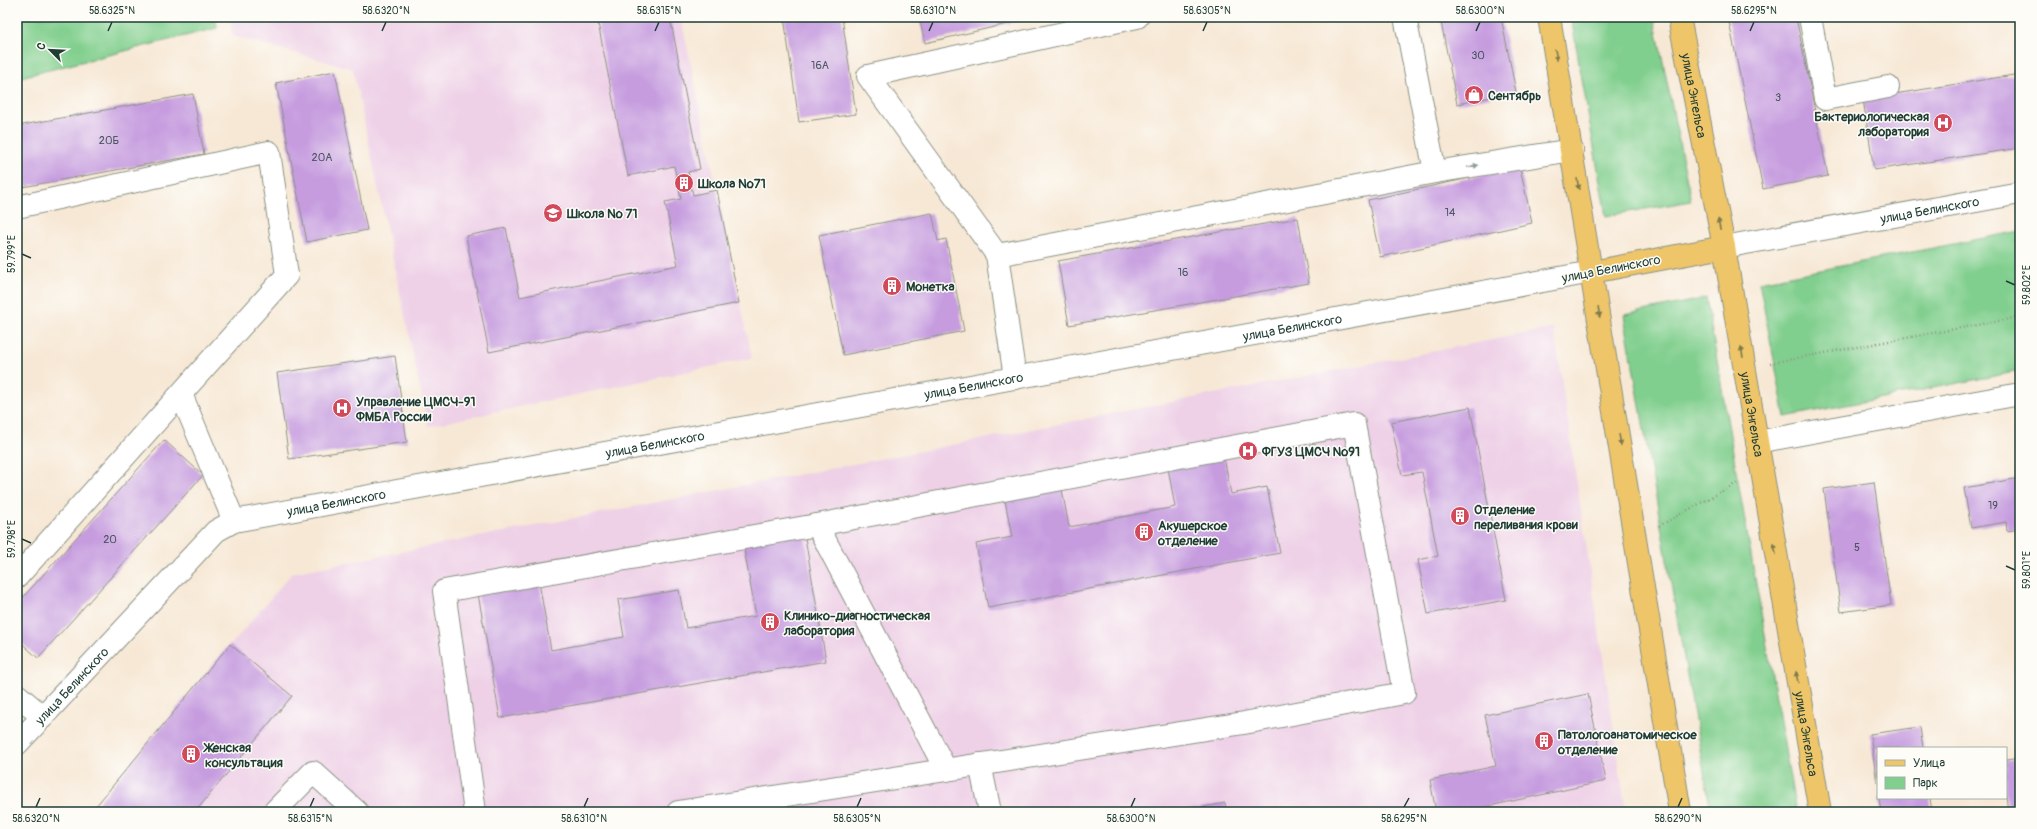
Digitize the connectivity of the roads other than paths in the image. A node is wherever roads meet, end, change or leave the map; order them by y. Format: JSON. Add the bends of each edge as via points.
{"nodes":[{"id":1,"x":1137,"y":17,"type":"edge"},
{"id":2,"x":1405,"y":17,"type":"edge"},
{"id":3,"x":1550,"y":17,"type":"edge"},
{"id":4,"x":1680,"y":17,"type":"edge"},
{"id":5,"x":1810,"y":17,"type":"edge"},
{"id":6,"x":1888,"y":87,"type":"dead end"},
{"id":7,"x":1572,"y":150,"type":"junction"},
{"id":8,"x":1435,"y":172,"type":"junction"},
{"id":9,"x":2020,"y":193,"type":"edge"},
{"id":10,"x":17,"y":207,"type":"edge"},
{"id":11,"x":1724,"y":247,"type":"junction"},
{"id":12,"x":997,"y":255,"type":"junction"},
{"id":13,"x":1592,"y":272,"type":"junction"},
{"id":14,"x":1015,"y":378,"type":"junction"},
{"id":15,"x":181,"y":394,"type":"junction"},
{"id":16,"x":2020,"y":394,"type":"edge"},
{"id":17,"x":1757,"y":442,"type":"junction"},
{"id":18,"x":234,"y":521,"type":"junction"},
{"id":19,"x":817,"y":525,"type":"junction"},
{"id":20,"x":17,"y":577,"type":"edge"},
{"id":21,"x":17,"y":695,"type":"edge"},
{"id":22,"x":43,"y":717,"type":"junction"},
{"id":23,"x":17,"y":744,"type":"edge"},
{"id":24,"x":980,"y":764,"type":"junction"},
{"id":25,"x":946,"y":770,"type":"junction"},
{"id":26,"x":714,"y":809,"type":"edge"},
{"id":27,"x":274,"y":812,"type":"edge"},
{"id":28,"x":357,"y":812,"type":"edge"},
{"id":29,"x":475,"y":812,"type":"edge"},
{"id":30,"x":678,"y":812,"type":"edge"},
{"id":31,"x":990,"y":812,"type":"edge"},
{"id":32,"x":1680,"y":812,"type":"edge"},
{"id":33,"x":1820,"y":812,"type":"edge"}],
"edges":[{"from":1,"to":12,"type":"street","via":[[868,76]]},
{"from":2,"to":8,"type":"street"},
{"from":3,"to":7,"type":"main road","one_way":true},
{"from":11,"to":4,"type":"main road","name":"улица Энгельса","one_way":true},
{"from":5,"to":6,"type":"street","via":[[1825,99]]},
{"from":8,"to":7,"type":"street","one_way":true},
{"from":7,"to":13,"type":"main road","one_way":true},
{"from":8,"to":12,"type":"street"},
{"from":9,"to":11,"type":"street","name":"улица Белинского"},
{"from":10,"to":15,"type":"street","via":[[269,152],[287,276]]},
{"from":11,"to":13,"type":"main road","name":"улица Белинского"},
{"from":17,"to":11,"type":"main road","name":"улица Энгельса","one_way":true},
{"from":12,"to":14,"type":"street"},
{"from":13,"to":14,"type":"street","name":"улица Белинского"},
{"from":13,"to":32,"type":"main road","one_way":true},
{"from":14,"to":18,"type":"street","name":"улица Белинского"},
{"from":15,"to":18,"type":"street"},
{"from":15,"to":20,"type":"street"},
{"from":16,"to":17,"type":"street"},
{"from":33,"to":17,"type":"main road","name":"улица Энгельса","one_way":true},
{"from":18,"to":22,"type":"street","name":"улица Белинского","via":[[216,531]]},
{"from":19,"to":24,"type":"street","via":[[1354,424],[1404,693],[1244,723]]},
{"from":19,"to":25,"type":"street"},
{"from":19,"to":29,"type":"street","via":[[444,591]]},
{"from":21,"to":22,"type":"street"},
{"from":22,"to":23,"type":"street","name":"улица Белинского"},
{"from":24,"to":25,"type":"street"},
{"from":24,"to":31,"type":"street"},
{"from":25,"to":26,"type":"street"},
{"from":26,"to":30,"type":"street"},
{"from":27,"to":28,"type":"street","via":[[313,772]]}]}
